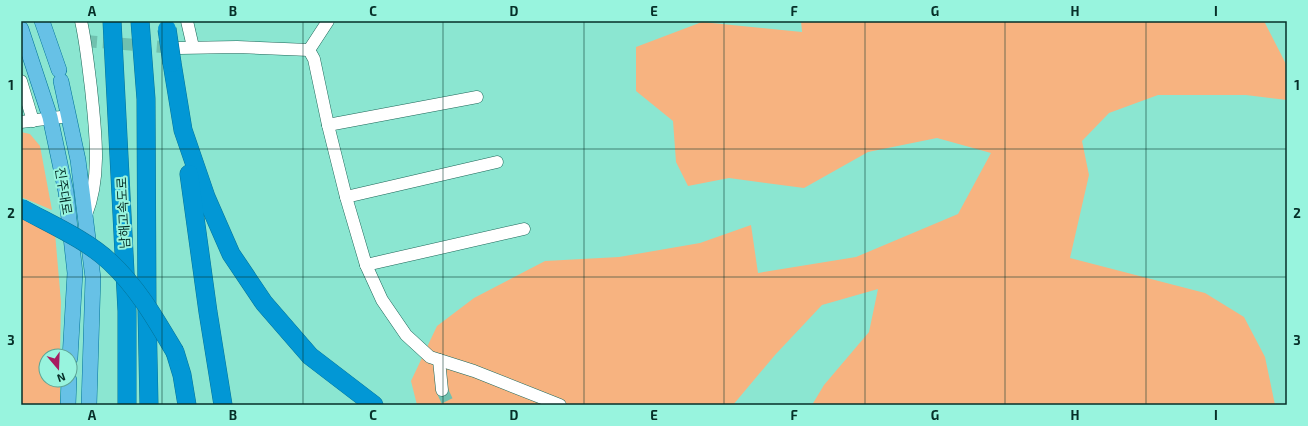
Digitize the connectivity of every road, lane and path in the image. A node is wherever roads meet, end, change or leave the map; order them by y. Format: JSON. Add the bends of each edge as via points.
{"nodes":[{"id":1,"x":42,"y":21,"type":"edge"},
{"id":2,"x":81,"y":21,"type":"edge"},
{"id":3,"x":112,"y":21,"type":"edge"},
{"id":4,"x":140,"y":21,"type":"edge"},
{"id":5,"x":187,"y":21,"type":"edge"},
{"id":6,"x":328,"y":21,"type":"edge"},
{"id":7,"x":167,"y":25,"type":"edge"},
{"id":8,"x":21,"y":29,"type":"edge"},
{"id":9,"x":193,"y":47,"type":"junction"},
{"id":10,"x":309,"y":50,"type":"junction"},
{"id":11,"x":175,"y":56,"type":"junction"},
{"id":12,"x":21,"y":81,"type":"edge"},
{"id":13,"x":477,"y":97,"type":"dead end"},
{"id":14,"x":69,"y":116,"type":"junction"},
{"id":15,"x":50,"y":118,"type":"junction"},
{"id":16,"x":34,"y":121,"type":"junction"},
{"id":17,"x":21,"y":122,"type":"edge"},
{"id":18,"x":328,"y":125,"type":"junction"},
{"id":19,"x":183,"y":130,"type":"junction"},
{"id":20,"x":498,"y":162,"type":"dead end"},
{"id":21,"x":346,"y":197,"type":"junction"},
{"id":22,"x":21,"y":208,"type":"edge"},
{"id":23,"x":86,"y":215,"type":"junction"},
{"id":24,"x":524,"y":229,"type":"dead end"},
{"id":25,"x":366,"y":265,"type":"junction"},
{"id":26,"x":71,"y":348,"type":"edge"},
{"id":27,"x":438,"y":360,"type":"junction"},
{"id":28,"x":69,"y":388,"type":"edge"},
{"id":29,"x":442,"y":390,"type":"tunnel mouth"},
{"id":30,"x":68,"y":405,"type":"edge"},
{"id":31,"x":89,"y":405,"type":"edge"},
{"id":32,"x":127,"y":405,"type":"edge"},
{"id":33,"x":149,"y":405,"type":"edge"},
{"id":34,"x":187,"y":405,"type":"edge"},
{"id":35,"x":223,"y":405,"type":"edge"},
{"id":36,"x":374,"y":405,"type":"edge"},
{"id":37,"x":560,"y":405,"type":"edge"}],
"edges":[{"from":1,"to":14,"type":"main road","name":"진주대로","via":[[60,75]]},
{"from":2,"to":23,"type":"street","via":[[96,151],[93,199]]},
{"from":3,"to":32,"type":"highway","name":"남해고속도로","via":[[127,311]]},
{"from":4,"to":33,"type":"highway","name":"남해고속도로","via":[[146,99]]},
{"from":5,"to":9,"type":"street"},
{"from":6,"to":10,"type":"street"},
{"from":7,"to":11,"type":"highway","bridge":true},
{"from":8,"to":15,"type":"main road","name":"진주대로"},
{"from":9,"to":10,"type":"street"},
{"from":9,"to":11,"type":"street"},
{"from":10,"to":18,"type":"street","via":[[314,59]]},
{"from":11,"to":19,"type":"highway"},
{"from":12,"to":16,"type":"street"},
{"from":13,"to":18,"type":"street"},
{"from":14,"to":15,"type":"street"},
{"from":14,"to":23,"type":"main road","name":"진주대로"},
{"from":15,"to":16,"type":"street"},
{"from":15,"to":26,"type":"main road","name":"진주대로","via":[[66,192],[75,273]]},
{"from":16,"to":17,"type":"street"},
{"from":18,"to":21,"type":"street"},
{"from":19,"to":35,"type":"highway"},
{"from":19,"to":36,"type":"highway","via":[[222,234],[264,303],[310,356]]},
{"from":20,"to":21,"type":"street"},
{"from":21,"to":25,"type":"street"},
{"from":22,"to":34,"type":"highway","bridge":true,"via":[[110,262],[135,288],[175,352]]},
{"from":23,"to":31,"type":"main road","name":"진주대로","via":[[93,278]]},
{"from":24,"to":25,"type":"street"},
{"from":25,"to":27,"type":"street","via":[[382,300],[406,335],[430,357]]},
{"from":27,"to":29,"type":"street"},
{"from":27,"to":37,"type":"street","via":[[474,371]]},
{"from":28,"to":30,"type":"main road"}]}
